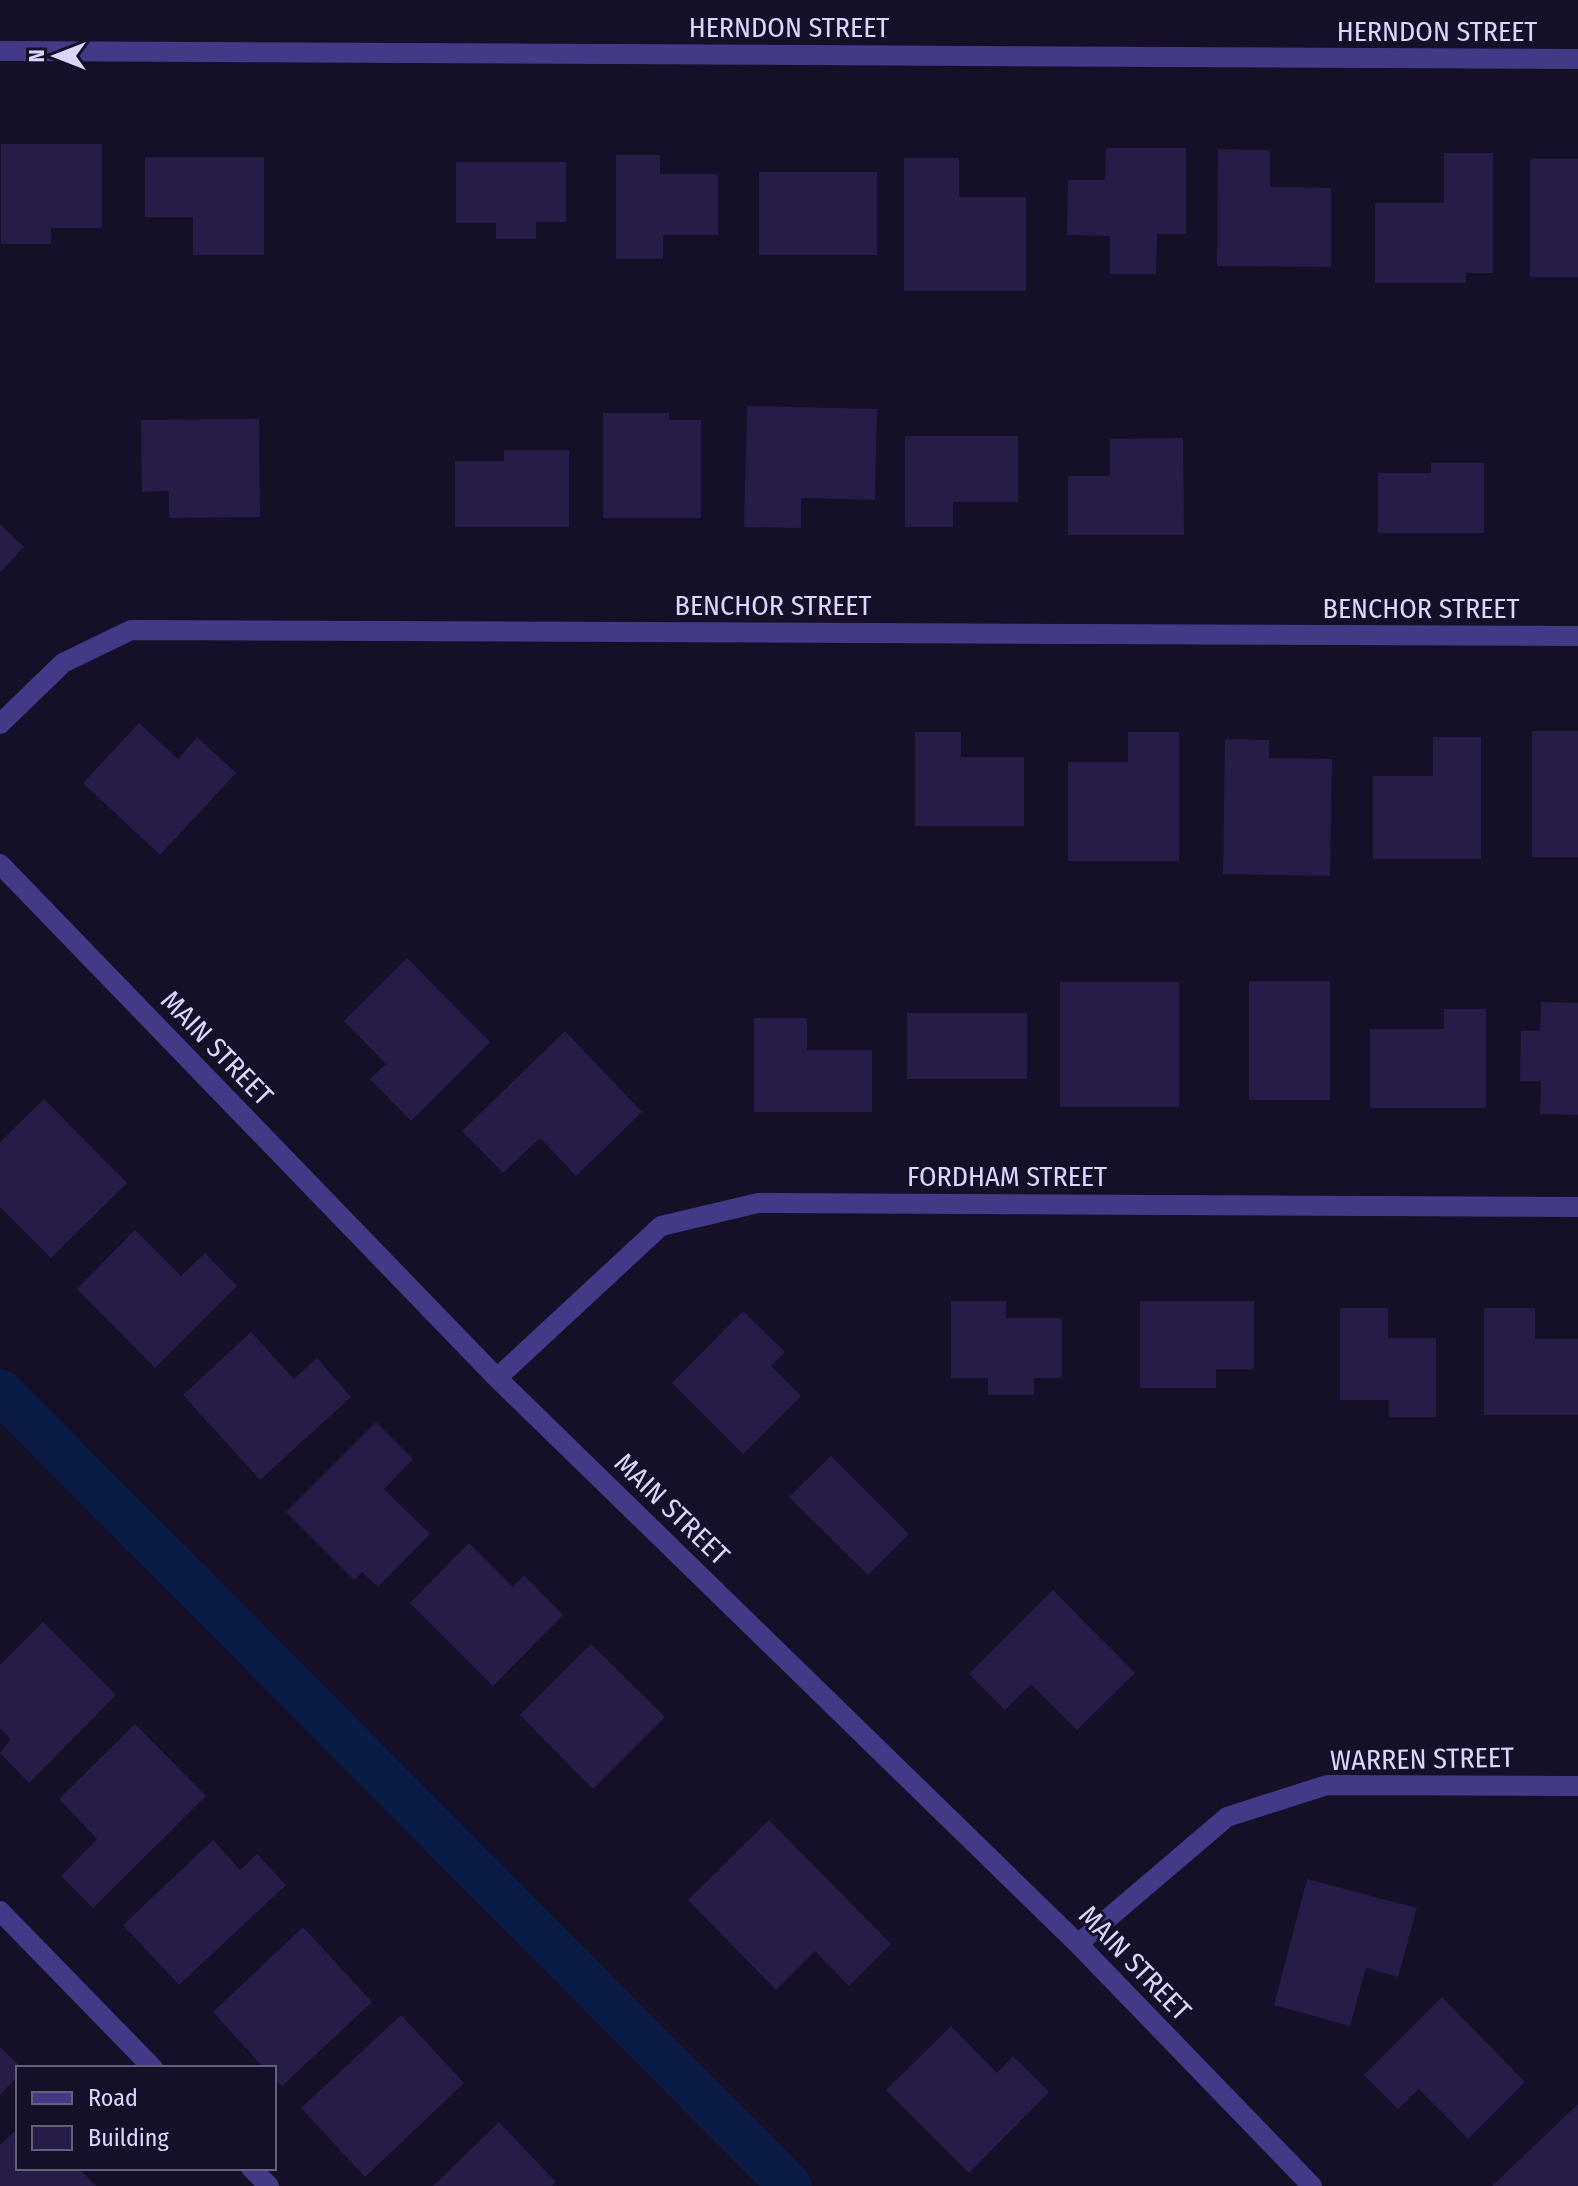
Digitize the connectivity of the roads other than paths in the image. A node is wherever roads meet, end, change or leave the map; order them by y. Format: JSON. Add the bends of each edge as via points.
{"nodes":[{"id":1,"x":0,"y":51,"type":"edge"},
{"id":2,"x":1578,"y":59,"type":"edge"},
{"id":3,"x":1578,"y":636,"type":"edge"},
{"id":4,"x":0,"y":724,"type":"edge"},
{"id":5,"x":0,"y":864,"type":"edge"},
{"id":6,"x":1578,"y":1207,"type":"edge"},
{"id":7,"x":497,"y":1378,"type":"junction"},
{"id":8,"x":1578,"y":1786,"type":"edge"},
{"id":9,"x":0,"y":1911,"type":"edge"},
{"id":10,"x":1078,"y":1944,"type":"junction"},
{"id":11,"x":151,"y":2066,"type":"edge"},
{"id":12,"x":253,"y":2170,"type":"edge"},
{"id":13,"x":269,"y":2186,"type":"edge"},
{"id":14,"x":1312,"y":2186,"type":"edge"}],
"edges":[{"from":1,"to":2,"type":"street","name":"HERNDON STREET"},
{"from":3,"to":4,"type":"street","name":"BENCHOR STREET","via":[[131,630],[63,663]]},
{"from":5,"to":7,"type":"street","name":"MAIN STREET"},
{"from":6,"to":7,"type":"street","name":"FORDHAM STREET","via":[[758,1203],[661,1226]]},
{"from":7,"to":10,"type":"street","name":"MAIN STREET"},
{"from":8,"to":10,"type":"street","name":"WARREN STREET","via":[[1327,1785],[1227,1817]]},
{"from":9,"to":11,"type":"street"},
{"from":10,"to":14,"type":"street","name":"MAIN STREET"},
{"from":12,"to":13,"type":"street"}]}
